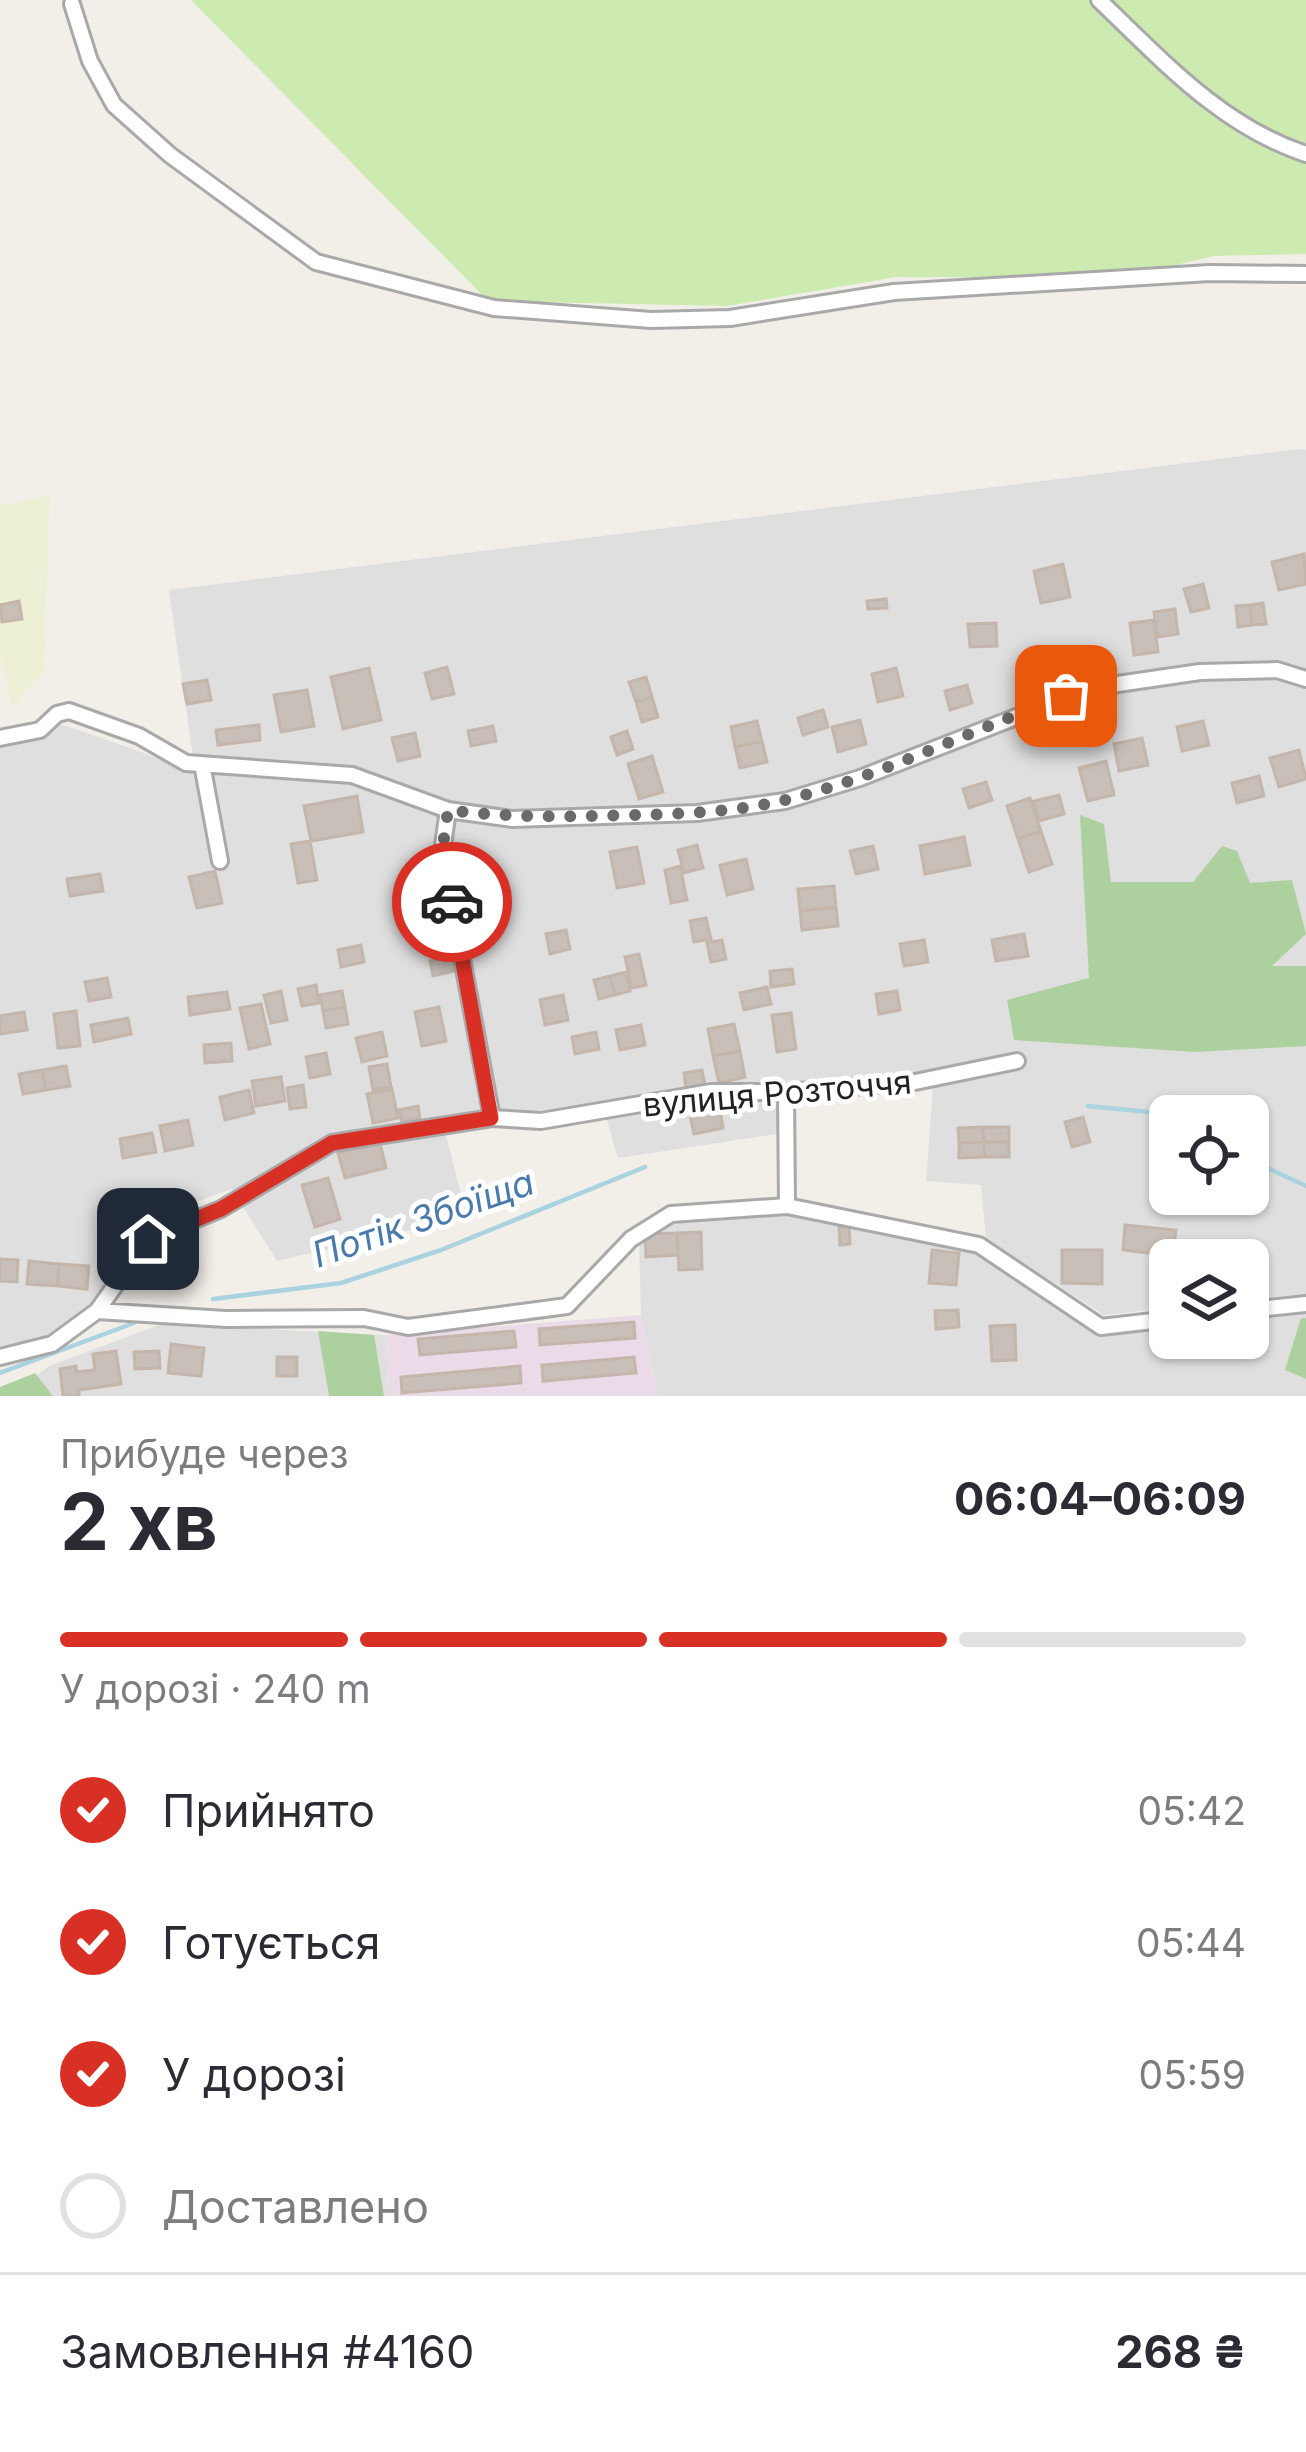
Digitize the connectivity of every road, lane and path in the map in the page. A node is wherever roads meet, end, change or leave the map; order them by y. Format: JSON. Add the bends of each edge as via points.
{"nodes":[{"id":1,"x":1099,"y":0,"type":"edge"},
{"id":2,"x":72,"y":4,"type":"dead end"},
{"id":3,"x":1306,"y":154,"type":"edge"},
{"id":4,"x":1306,"y":274,"type":"edge"},
{"id":5,"x":1306,"y":679,"type":"edge"},
{"id":6,"x":0,"y":738,"type":"edge"},
{"id":7,"x":202,"y":764,"type":"junction"},
{"id":8,"x":448,"y":810,"type":"junction"},
{"id":9,"x":220,"y":861,"type":"dead end"},
{"id":10,"x":1017,"y":1060,"type":"dead end"},
{"id":11,"x":786,"y":1092,"type":"junction"},
{"id":12,"x":491,"y":1118,"type":"junction"},
{"id":13,"x":787,"y":1206,"type":"junction"},
{"id":14,"x":1306,"y":1304,"type":"edge"},
{"id":15,"x":1269,"y":1308,"type":"edge"},
{"id":16,"x":97,"y":1311,"type":"junction"},
{"id":17,"x":1149,"y":1321,"type":"edge"},
{"id":18,"x":0,"y":1357,"type":"edge"}],
"edges":[{"from":1,"to":3,"type":"street","via":[[1222,112]]},
{"from":2,"to":4,"type":"street","via":[[114,105],[316,262],[494,308],[730,318],[894,292]]},
{"from":5,"to":8,"type":"street","via":[[1277,670],[1200,672],[1090,688],[784,801],[559,817]]},
{"from":6,"to":7,"type":"street","via":[[40,730],[69,711]]},
{"from":7,"to":8,"type":"street","via":[[352,775]]},
{"from":7,"to":9,"type":"street"},
{"from":8,"to":12,"type":"street","via":[[442,852]]},
{"from":10,"to":11,"type":"street","name":"вулиця Розточчя","via":[[915,1082]]},
{"from":11,"to":12,"type":"street","name":"вулиця Розточчя","via":[[711,1092],[541,1120]]},
{"from":11,"to":13,"type":"street"},
{"from":12,"to":16,"type":"street","name":"вулиця Розточчя","via":[[332,1143],[221,1209],[148,1239]]},
{"from":13,"to":16,"type":"street","via":[[671,1214],[631,1239],[567,1306],[408,1327],[364,1318]]},
{"from":13,"to":17,"type":"street","via":[[979,1245],[1101,1327]]},
{"from":14,"to":15,"type":"street"},
{"from":16,"to":18,"type":"street","name":"вулиця Розточчя","via":[[52,1345]]}]}
